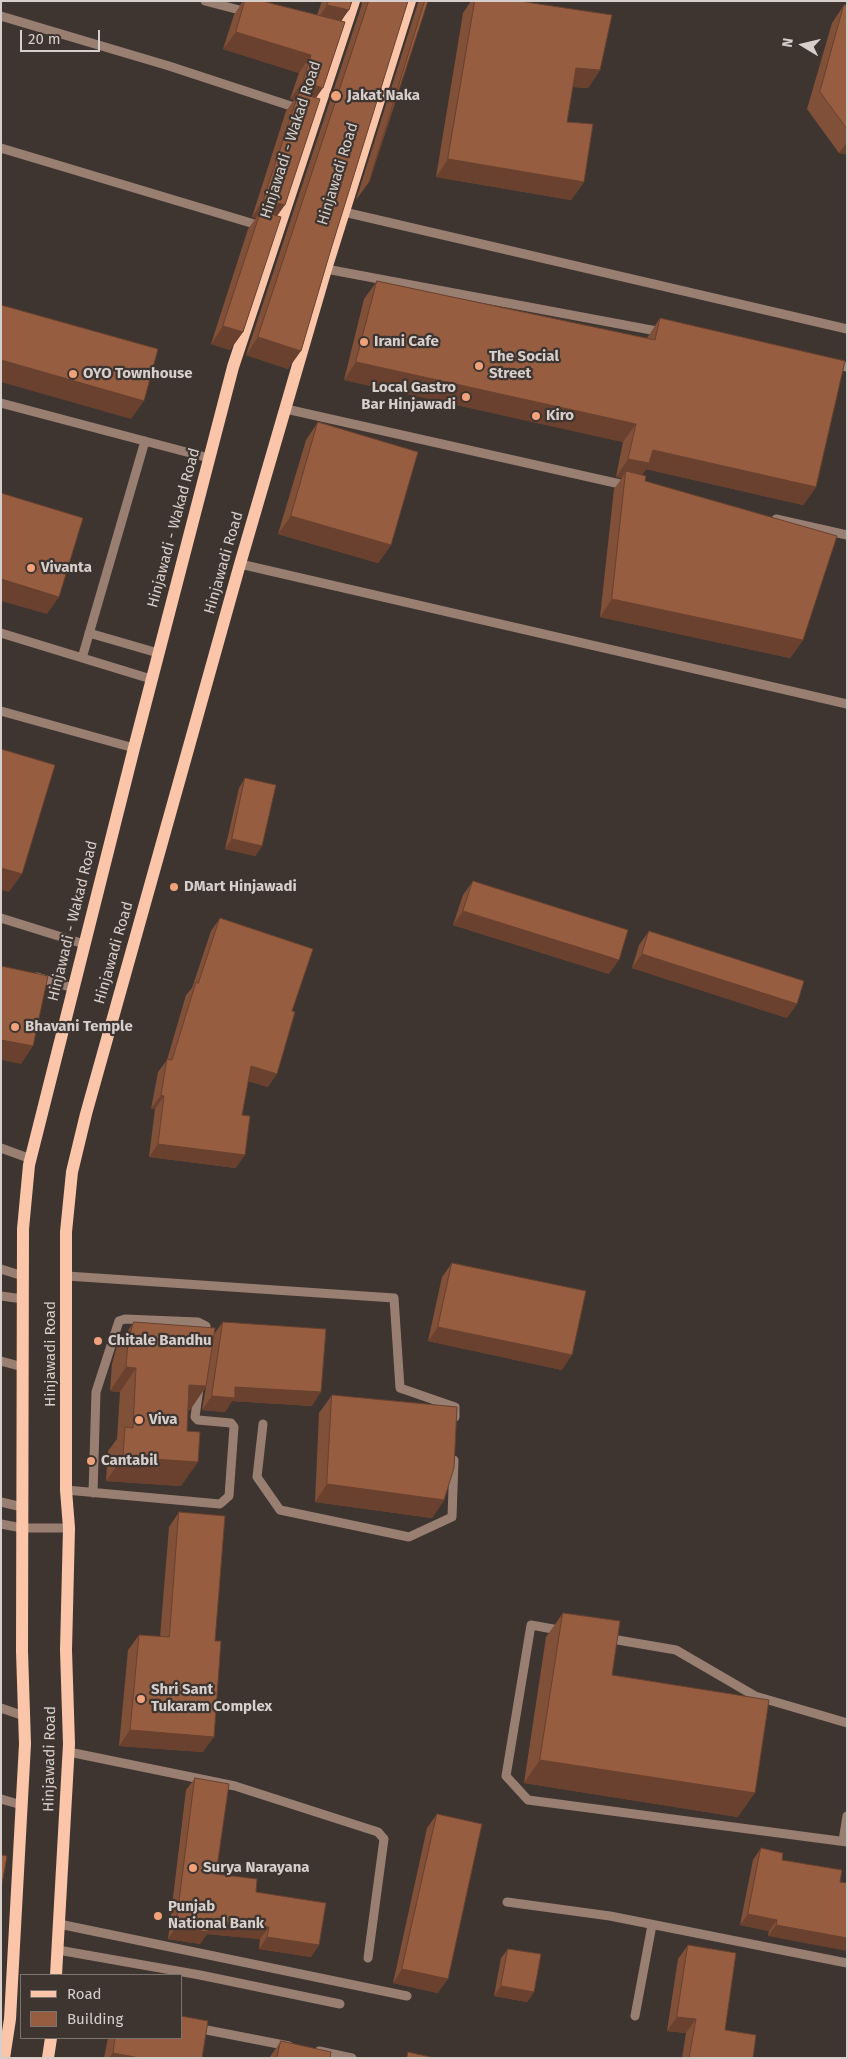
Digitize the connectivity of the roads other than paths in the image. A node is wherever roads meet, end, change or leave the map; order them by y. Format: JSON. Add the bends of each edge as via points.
{"nodes":[{"id":1,"x":205,"y":1,"type":"edge"},
{"id":2,"x":354,"y":1,"type":"edge"},
{"id":3,"x":410,"y":1,"type":"edge"},
{"id":4,"x":260,"y":15,"type":"edge"},
{"id":5,"x":1,"y":16,"type":"edge"},
{"id":6,"x":317,"y":114,"type":"junction"},
{"id":7,"x":1,"y":148,"type":"edge"},
{"id":8,"x":344,"y":212,"type":"junction"},
{"id":9,"x":278,"y":231,"type":"junction"},
{"id":10,"x":326,"y":269,"type":"junction"},
{"id":11,"x":847,"y":329,"type":"edge"},
{"id":12,"x":672,"y":334,"type":"edge"},
{"id":13,"x":818,"y":361,"type":"edge"},
{"id":14,"x":847,"y":367,"type":"edge"},
{"id":15,"x":1,"y":403,"type":"edge"},
{"id":16,"x":286,"y":409,"type":"junction"},
{"id":17,"x":145,"y":441,"type":"junction"},
{"id":18,"x":209,"y":458,"type":"junction"},
{"id":19,"x":636,"y":488,"type":"edge"},
{"id":20,"x":770,"y":518,"type":"edge"},
{"id":21,"x":847,"y":535,"type":"edge"},
{"id":22,"x":240,"y":564,"type":"junction"},
{"id":23,"x":1,"y":633,"type":"edge"},
{"id":24,"x":90,"y":633,"type":"junction"},
{"id":25,"x":158,"y":653,"type":"junction"},
{"id":26,"x":82,"y":658,"type":"junction"},
{"id":27,"x":151,"y":679,"type":"junction"},
{"id":28,"x":847,"y":704,"type":"edge"},
{"id":29,"x":1,"y":711,"type":"edge"},
{"id":30,"x":134,"y":748,"type":"junction"},
{"id":31,"x":1,"y":918,"type":"edge"},
{"id":32,"x":84,"y":944,"type":"junction"},
{"id":33,"x":28,"y":975,"type":"edge"},
{"id":34,"x":73,"y":988,"type":"junction"},
{"id":35,"x":1,"y":1148,"type":"edge"},
{"id":36,"x":31,"y":1159,"type":"junction"},
{"id":37,"x":1,"y":1269,"type":"edge"},
{"id":38,"x":23,"y":1276,"type":"junction"},
{"id":39,"x":67,"y":1276,"type":"junction"},
{"id":40,"x":1,"y":1296,"type":"edge"},
{"id":41,"x":23,"y":1299,"type":"junction"},
{"id":42,"x":205,"y":1350,"type":"edge"},
{"id":43,"x":1,"y":1360,"type":"edge"},
{"id":44,"x":23,"y":1367,"type":"junction"},
{"id":45,"x":201,"y":1379,"type":"edge"},
{"id":46,"x":263,"y":1424,"type":"dead end"},
{"id":47,"x":454,"y":1425,"type":"edge"},
{"id":48,"x":454,"y":1453,"type":"edge"},
{"id":49,"x":66,"y":1490,"type":"junction"},
{"id":50,"x":93,"y":1493,"type":"junction"},
{"id":51,"x":1,"y":1502,"type":"edge"},
{"id":52,"x":22,"y":1507,"type":"junction"},
{"id":53,"x":1,"y":1524,"type":"edge"},
{"id":54,"x":22,"y":1528,"type":"junction"},
{"id":55,"x":69,"y":1528,"type":"junction"},
{"id":56,"x":570,"y":1632,"type":"edge"},
{"id":57,"x":599,"y":1637,"type":"edge"},
{"id":58,"x":1,"y":1708,"type":"edge"},
{"id":59,"x":24,"y":1716,"type":"junction"},
{"id":60,"x":847,"y":1724,"type":"edge"},
{"id":61,"x":69,"y":1752,"type":"junction"},
{"id":62,"x":1,"y":1799,"type":"edge"},
{"id":63,"x":22,"y":1805,"type":"junction"},
{"id":64,"x":847,"y":1816,"type":"edge"},
{"id":65,"x":845,"y":1842,"type":"edge"},
{"id":66,"x":507,"y":1902,"type":"dead end"},
{"id":67,"x":59,"y":1924,"type":"junction"},
{"id":68,"x":652,"y":1925,"type":"junction"},
{"id":69,"x":58,"y":1950,"type":"junction"},
{"id":70,"x":368,"y":1958,"type":"dead end"},
{"id":71,"x":847,"y":1963,"type":"edge"},
{"id":72,"x":56,"y":1974,"type":"edge"},
{"id":73,"x":407,"y":1996,"type":"dead end"},
{"id":74,"x":340,"y":2004,"type":"dead end"},
{"id":75,"x":635,"y":2016,"type":"dead end"},
{"id":76,"x":182,"y":2025,"type":"edge"},
{"id":77,"x":51,"y":2039,"type":"edge"},
{"id":78,"x":295,"y":2047,"type":"edge"},
{"id":79,"x":314,"y":2050,"type":"edge"},
{"id":80,"x":4,"y":2058,"type":"edge"},
{"id":81,"x":48,"y":2058,"type":"edge"},
{"id":82,"x":352,"y":2058,"type":"edge"}],
"edges":[{"from":1,"to":4,"type":"street"},
{"from":2,"to":6,"type":"main road","name":"Hinjawadi - Wakad Road","via":[[338,35]]},
{"from":3,"to":8,"type":"main road","name":"Hinjawadi Road"},
{"from":5,"to":6,"type":"street"},
{"from":6,"to":9,"type":"main road","name":"Hinjawadi - Wakad Road"},
{"from":7,"to":9,"type":"street"},
{"from":8,"to":10,"type":"main road","name":"Hinjawadi Road"},
{"from":8,"to":11,"type":"street"},
{"from":9,"to":18,"type":"main road","name":"Hinjawadi - Wakad Road","via":[[233,367]]},
{"from":10,"to":12,"type":"street"},
{"from":10,"to":16,"type":"main road","name":"Hinjawadi Road"},
{"from":13,"to":14,"type":"street"},
{"from":15,"to":17,"type":"street"},
{"from":16,"to":19,"type":"street"},
{"from":16,"to":22,"type":"main road","name":"Hinjawadi Road"},
{"from":17,"to":18,"type":"street"},
{"from":17,"to":24,"type":"street"},
{"from":18,"to":25,"type":"main road","name":"Hinjawadi - Wakad Road"},
{"from":20,"to":21,"type":"street"},
{"from":22,"to":28,"type":"street"},
{"from":22,"to":39,"type":"main road","name":"Hinjawadi Road","via":[[86,1114],[72,1172],[66,1232]]},
{"from":23,"to":26,"type":"street"},
{"from":24,"to":25,"type":"street"},
{"from":24,"to":26,"type":"street"},
{"from":25,"to":27,"type":"main road","name":"Hinjawadi - Wakad Road"},
{"from":26,"to":27,"type":"street"},
{"from":27,"to":30,"type":"main road","name":"Hinjawadi - Wakad Road"},
{"from":29,"to":30,"type":"street"},
{"from":30,"to":32,"type":"main road","name":"Hinjawadi - Wakad Road"},
{"from":31,"to":32,"type":"street"},
{"from":32,"to":34,"type":"main road","name":"Hinjawadi - Wakad Road"},
{"from":33,"to":34,"type":"street"},
{"from":34,"to":36,"type":"main road","name":"Hinjawadi - Wakad Road"},
{"from":35,"to":36,"type":"street"},
{"from":36,"to":38,"type":"main road","name":"Hinjawadi - Wakad Road","via":[[23,1229]]},
{"from":37,"to":38,"type":"street"},
{"from":38,"to":41,"type":"main road","name":"Hinjawadi - Wakad Road"},
{"from":39,"to":47,"type":"street","via":[[394,1298],[400,1388],[455,1406]]},
{"from":39,"to":49,"type":"main road","name":"Hinjawadi Road"},
{"from":40,"to":41,"type":"street"},
{"from":41,"to":44,"type":"main road","name":"Hinjawadi - Wakad Road"},
{"from":42,"to":50,"type":"street","via":[[206,1326],[198,1322],[118,1321],[96,1392]]},
{"from":43,"to":44,"type":"street"},
{"from":44,"to":52,"type":"main road","name":"Hinjawadi - Wakad Road"},
{"from":45,"to":50,"type":"street","via":[[195,1417],[231,1423],[234,1427],[229,1496],[220,1504],[208,1504]]},
{"from":46,"to":48,"type":"street","via":[[257,1477],[280,1510],[409,1537],[452,1517]]},
{"from":49,"to":50,"type":"street"},
{"from":49,"to":55,"type":"main road","name":"Hinjawadi Road"},
{"from":51,"to":52,"type":"street"},
{"from":52,"to":54,"type":"main road","name":"Hinjawadi - Wakad Road"},
{"from":53,"to":54,"type":"street"},
{"from":54,"to":55,"type":"street"},
{"from":54,"to":59,"type":"main road","name":"Hinjawadi - Wakad Road"},
{"from":55,"to":61,"type":"main road","name":"Hinjawadi Road","via":[[66,1650]]},
{"from":56,"to":65,"type":"street","via":[[531,1625],[506,1776],[528,1800]]},
{"from":57,"to":60,"type":"street","via":[[676,1650],[755,1696]]},
{"from":58,"to":59,"type":"street"},
{"from":59,"to":63,"type":"main road","name":"Hinjawadi - Wakad Road"},
{"from":61,"to":67,"type":"main road","name":"Hinjawadi Road"},
{"from":61,"to":70,"type":"street","via":[[235,1786],[378,1832],[384,1839]]},
{"from":62,"to":63,"type":"street"},
{"from":63,"to":80,"type":"main road","name":"Hinjawadi - Wakad Road","via":[[10,2019]]},
{"from":64,"to":65,"type":"street"},
{"from":66,"to":68,"type":"street"},
{"from":67,"to":69,"type":"main road","name":"Hinjawadi Road"},
{"from":67,"to":73,"type":"street"},
{"from":68,"to":71,"type":"street"},
{"from":68,"to":75,"type":"street"},
{"from":69,"to":72,"type":"main road","name":"Hinjawadi Road"},
{"from":69,"to":74,"type":"street"},
{"from":76,"to":78,"type":"street"},
{"from":77,"to":81,"type":"main road"},
{"from":79,"to":82,"type":"street"}]}
